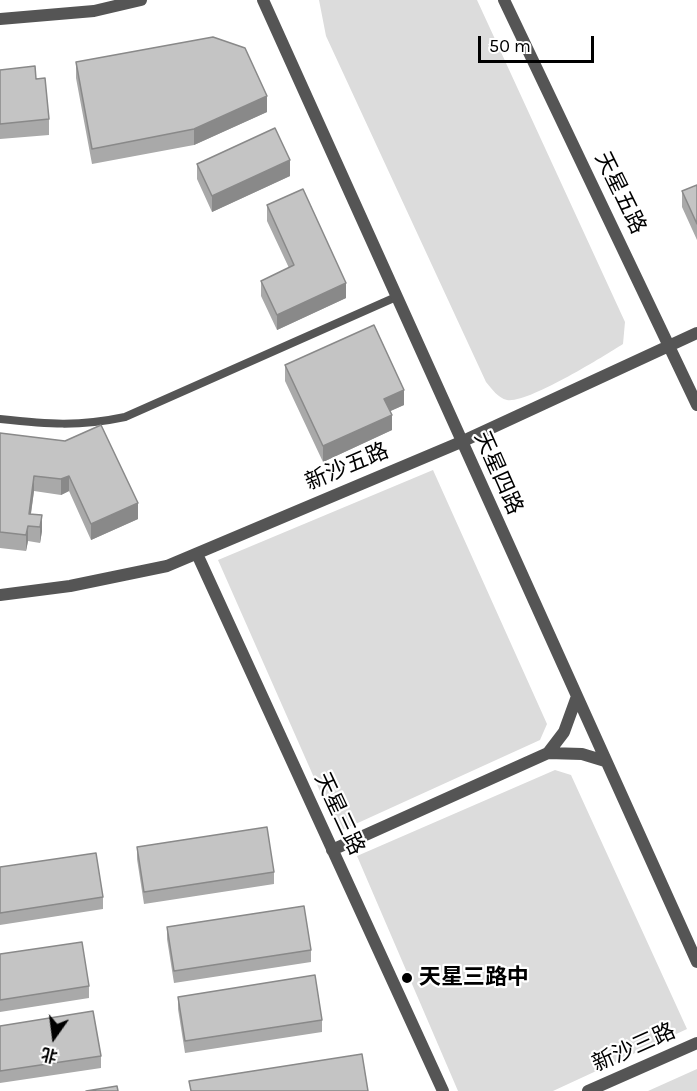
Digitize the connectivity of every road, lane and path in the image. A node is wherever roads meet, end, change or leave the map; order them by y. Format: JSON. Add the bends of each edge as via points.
{"nodes":[{"id":1,"x":141,"y":0,"type":"edge"},
{"id":2,"x":263,"y":0,"type":"edge"},
{"id":3,"x":504,"y":0,"type":"edge"},
{"id":4,"x":0,"y":19,"type":"edge"},
{"id":5,"x":396,"y":297,"type":"junction"},
{"id":6,"x":697,"y":333,"type":"edge"},
{"id":7,"x":670,"y":345,"type":"junction"},
{"id":8,"x":697,"y":405,"type":"edge"},
{"id":9,"x":0,"y":419,"type":"edge"},
{"id":10,"x":461,"y":442,"type":"junction"},
{"id":11,"x":197,"y":554,"type":"junction"},
{"id":12,"x":0,"y":595,"type":"edge"},
{"id":13,"x":576,"y":699,"type":"junction"},
{"id":14,"x":549,"y":753,"type":"junction"},
{"id":15,"x":605,"y":761,"type":"junction"},
{"id":16,"x":332,"y":850,"type":"junction"},
{"id":17,"x":697,"y":962,"type":"edge"},
{"id":18,"x":697,"y":1043,"type":"edge"},
{"id":19,"x":443,"y":1091,"type":"edge"},
{"id":20,"x":588,"y":1091,"type":"edge"}],
"edges":[{"from":1,"to":4,"type":"street","via":[[94,10]]},
{"from":2,"to":5,"type":"street","name":"天星四路"},
{"from":3,"to":7,"type":"street","name":"天星五路"},
{"from":5,"to":9,"type":"lane","via":[[125,417],[61,426]]},
{"from":5,"to":10,"type":"street","name":"天星四路"},
{"from":6,"to":7,"type":"street","name":"新沙五路"},
{"from":7,"to":8,"type":"street","name":"天星五路"},
{"from":7,"to":10,"type":"street","name":"新沙五路"},
{"from":10,"to":11,"type":"street","name":"新沙五路"},
{"from":10,"to":13,"type":"street","name":"天星四路"},
{"from":11,"to":12,"type":"street","name":"新沙五路","via":[[167,566],[70,586]]},
{"from":11,"to":16,"type":"street","name":"天星三路"},
{"from":13,"to":14,"type":"street","via":[[564,732]]},
{"from":13,"to":15,"type":"street","name":"天星四路"},
{"from":14,"to":15,"type":"street","via":[[582,754]]},
{"from":14,"to":16,"type":"street"},
{"from":15,"to":17,"type":"street","name":"天星四路"},
{"from":16,"to":19,"type":"street","name":"天星三路"},
{"from":18,"to":20,"type":"street","name":"新沙三路"}]}
